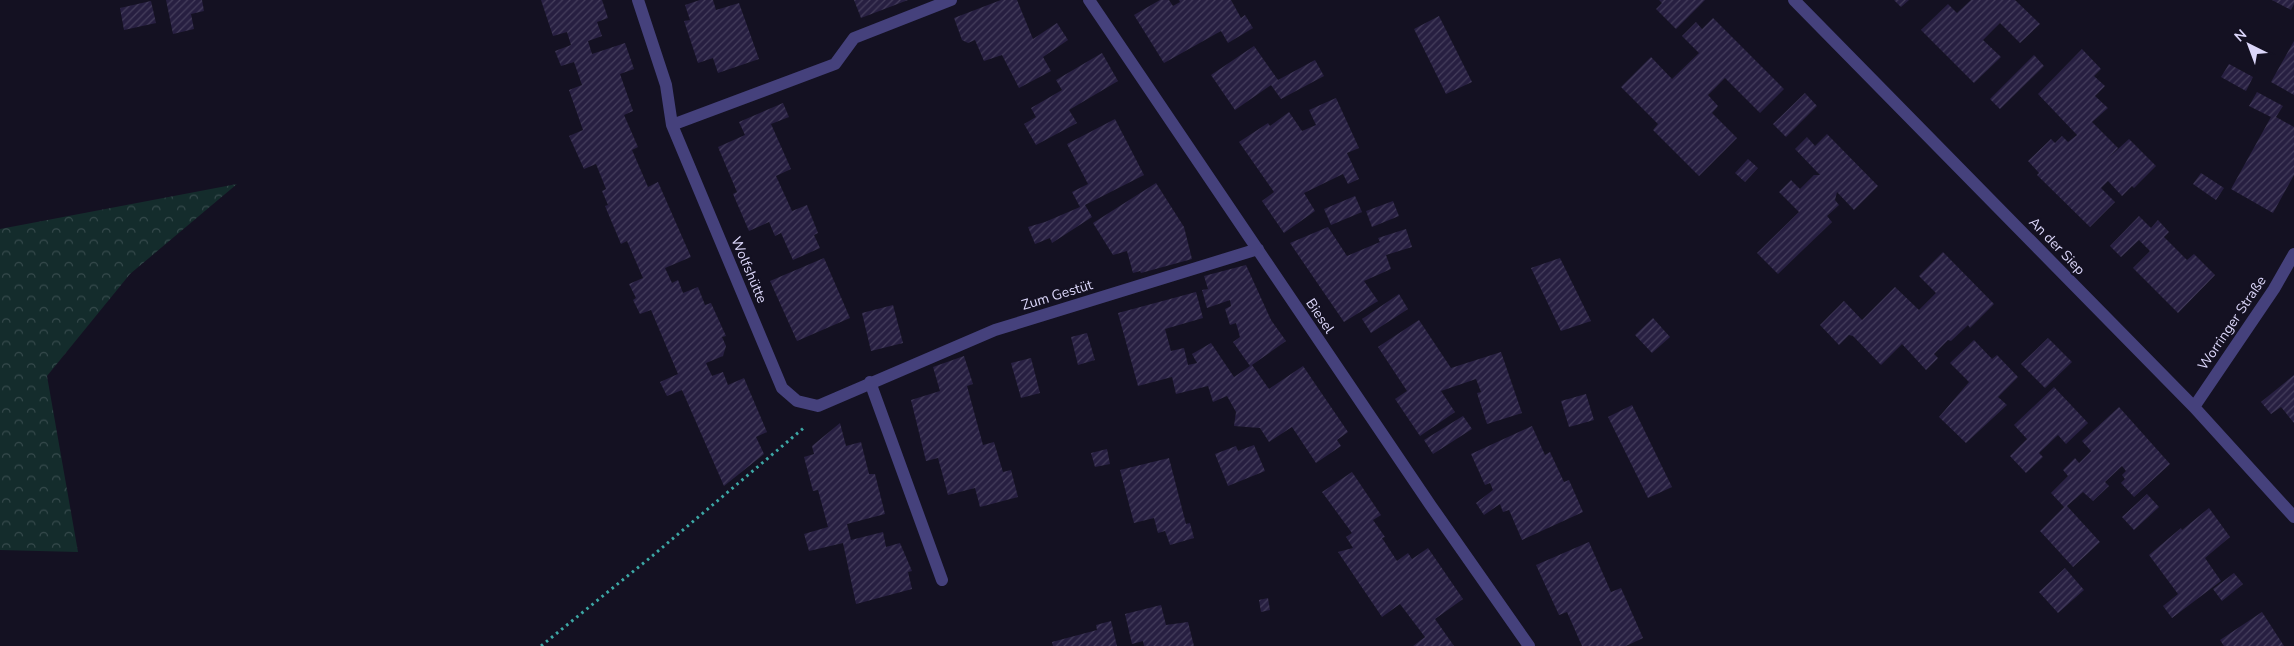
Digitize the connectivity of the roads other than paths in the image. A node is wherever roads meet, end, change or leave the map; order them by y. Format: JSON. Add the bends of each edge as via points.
{"nodes":[{"id":1,"x":638,"y":0,"type":"edge"},
{"id":2,"x":951,"y":0,"type":"edge"},
{"id":3,"x":1089,"y":0,"type":"edge"},
{"id":4,"x":1794,"y":0,"type":"edge"},
{"id":5,"x":672,"y":125,"type":"junction"},
{"id":6,"x":1258,"y":249,"type":"junction"},
{"id":7,"x":2294,"y":254,"type":"edge"},
{"id":8,"x":870,"y":382,"type":"junction"},
{"id":9,"x":818,"y":406,"type":"joint"},
{"id":10,"x":2194,"y":408,"type":"junction"},
{"id":11,"x":2294,"y":517,"type":"edge"},
{"id":12,"x":942,"y":580,"type":"dead end"},
{"id":13,"x":1529,"y":646,"type":"edge"}],
"edges":[{"from":1,"to":5,"type":"street","name":"Wolfshütte","via":[[666,85]]},
{"from":2,"to":5,"type":"street","via":[[854,38],[835,64]]},
{"from":3,"to":6,"type":"street","name":"Biesel"},
{"from":4,"to":10,"type":"street","name":"An der Siep"},
{"from":5,"to":9,"type":"street","name":"Wolfshütte","via":[[782,388],[797,401]]},
{"from":6,"to":8,"type":"street","name":"Zum Gestüt","via":[[995,330]]},
{"from":6,"to":13,"type":"street","name":"Biesel"},
{"from":7,"to":10,"type":"street","name":"Worringer Straße"},
{"from":8,"to":9,"type":"street","name":"Zum Gestüt"},
{"from":8,"to":12,"type":"street"},
{"from":10,"to":11,"type":"street","name":"An der Siep"}]}
